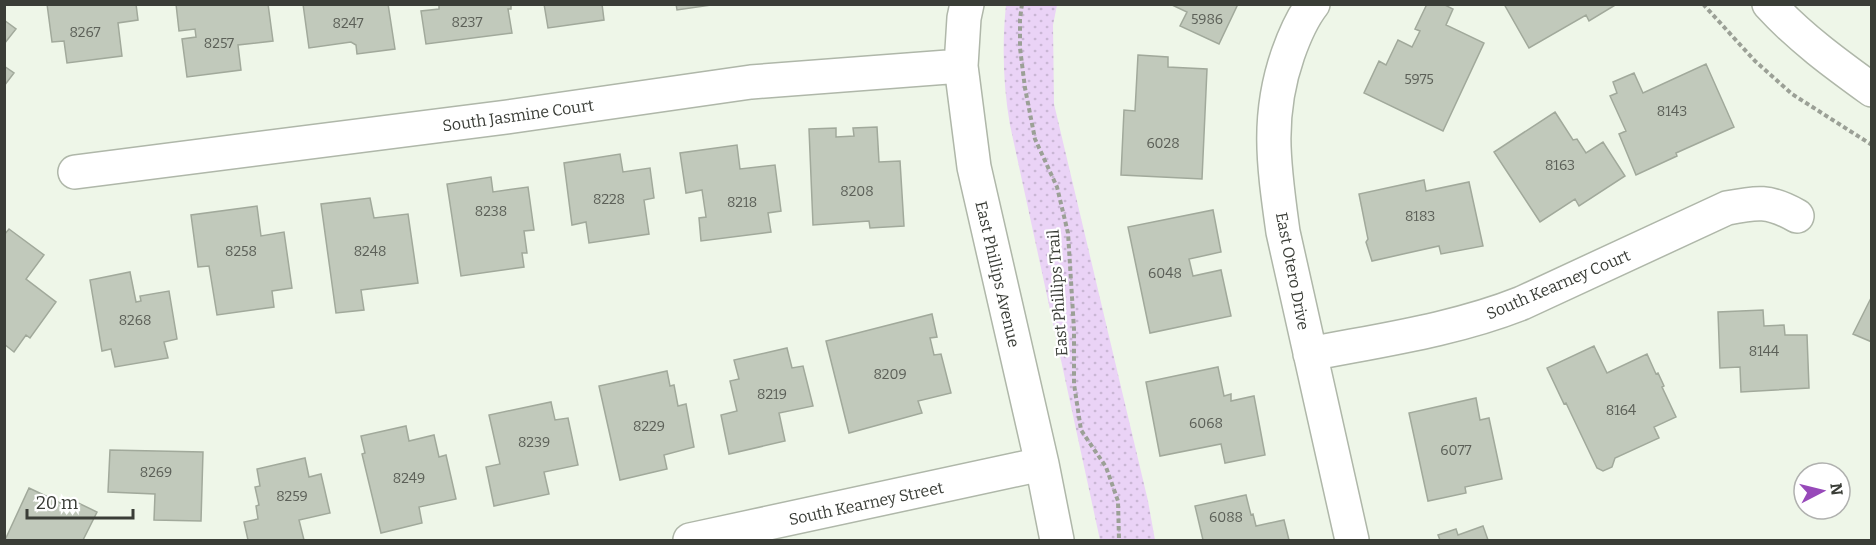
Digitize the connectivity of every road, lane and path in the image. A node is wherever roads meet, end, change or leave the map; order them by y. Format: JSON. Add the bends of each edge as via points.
{"nodes":[{"id":1,"x":967,"y":4,"type":"edge"},
{"id":2,"x":1022,"y":4,"type":"edge"},
{"id":3,"x":1313,"y":4,"type":"edge"},
{"id":4,"x":1703,"y":4,"type":"edge"},
{"id":5,"x":1769,"y":4,"type":"edge"},
{"id":6,"x":961,"y":66,"type":"junction"},
{"id":7,"x":1872,"y":90,"type":"edge"},
{"id":8,"x":1872,"y":145,"type":"edge"},
{"id":9,"x":75,"y":172,"type":"dead end"},
{"id":10,"x":1797,"y":216,"type":"dead end"},
{"id":11,"x":1310,"y":354,"type":"junction"},
{"id":12,"x":1042,"y":464,"type":"junction"},
{"id":13,"x":690,"y":540,"type":"edge"},
{"id":14,"x":1057,"y":540,"type":"edge"},
{"id":15,"x":1119,"y":540,"type":"edge"},
{"id":16,"x":1352,"y":540,"type":"edge"}],
"edges":[{"from":1,"to":6,"type":"street","name":"East Phillips Avenue"},
{"from":2,"to":15,"type":"path","name":"East Phillips Trail","via":[[1020,48],[1035,139],[1057,187],[1068,233],[1074,384],[1081,430],[1106,467],[1118,501]]},
{"from":3,"to":11,"type":"street","name":"East Otero Drive","via":[[1293,41],[1279,81],[1273,135],[1283,232]]},
{"from":4,"to":8,"type":"path","via":[[1755,61],[1792,94]]},
{"from":5,"to":7,"type":"street","via":[[1837,65]]},
{"from":6,"to":9,"type":"street","name":"South Jasmine Court","via":[[751,82]]},
{"from":6,"to":12,"type":"street","name":"East Phillips Avenue","via":[[974,167]]},
{"from":10,"to":11,"type":"street","name":"South Kearney Court","via":[[1779,206],[1754,203],[1727,208],[1490,315]]},
{"from":11,"to":16,"type":"street","name":"East Otero Drive"},
{"from":12,"to":13,"type":"street","name":"South Kearney Street"},
{"from":12,"to":14,"type":"street","name":"East Phillips Avenue"}]}
